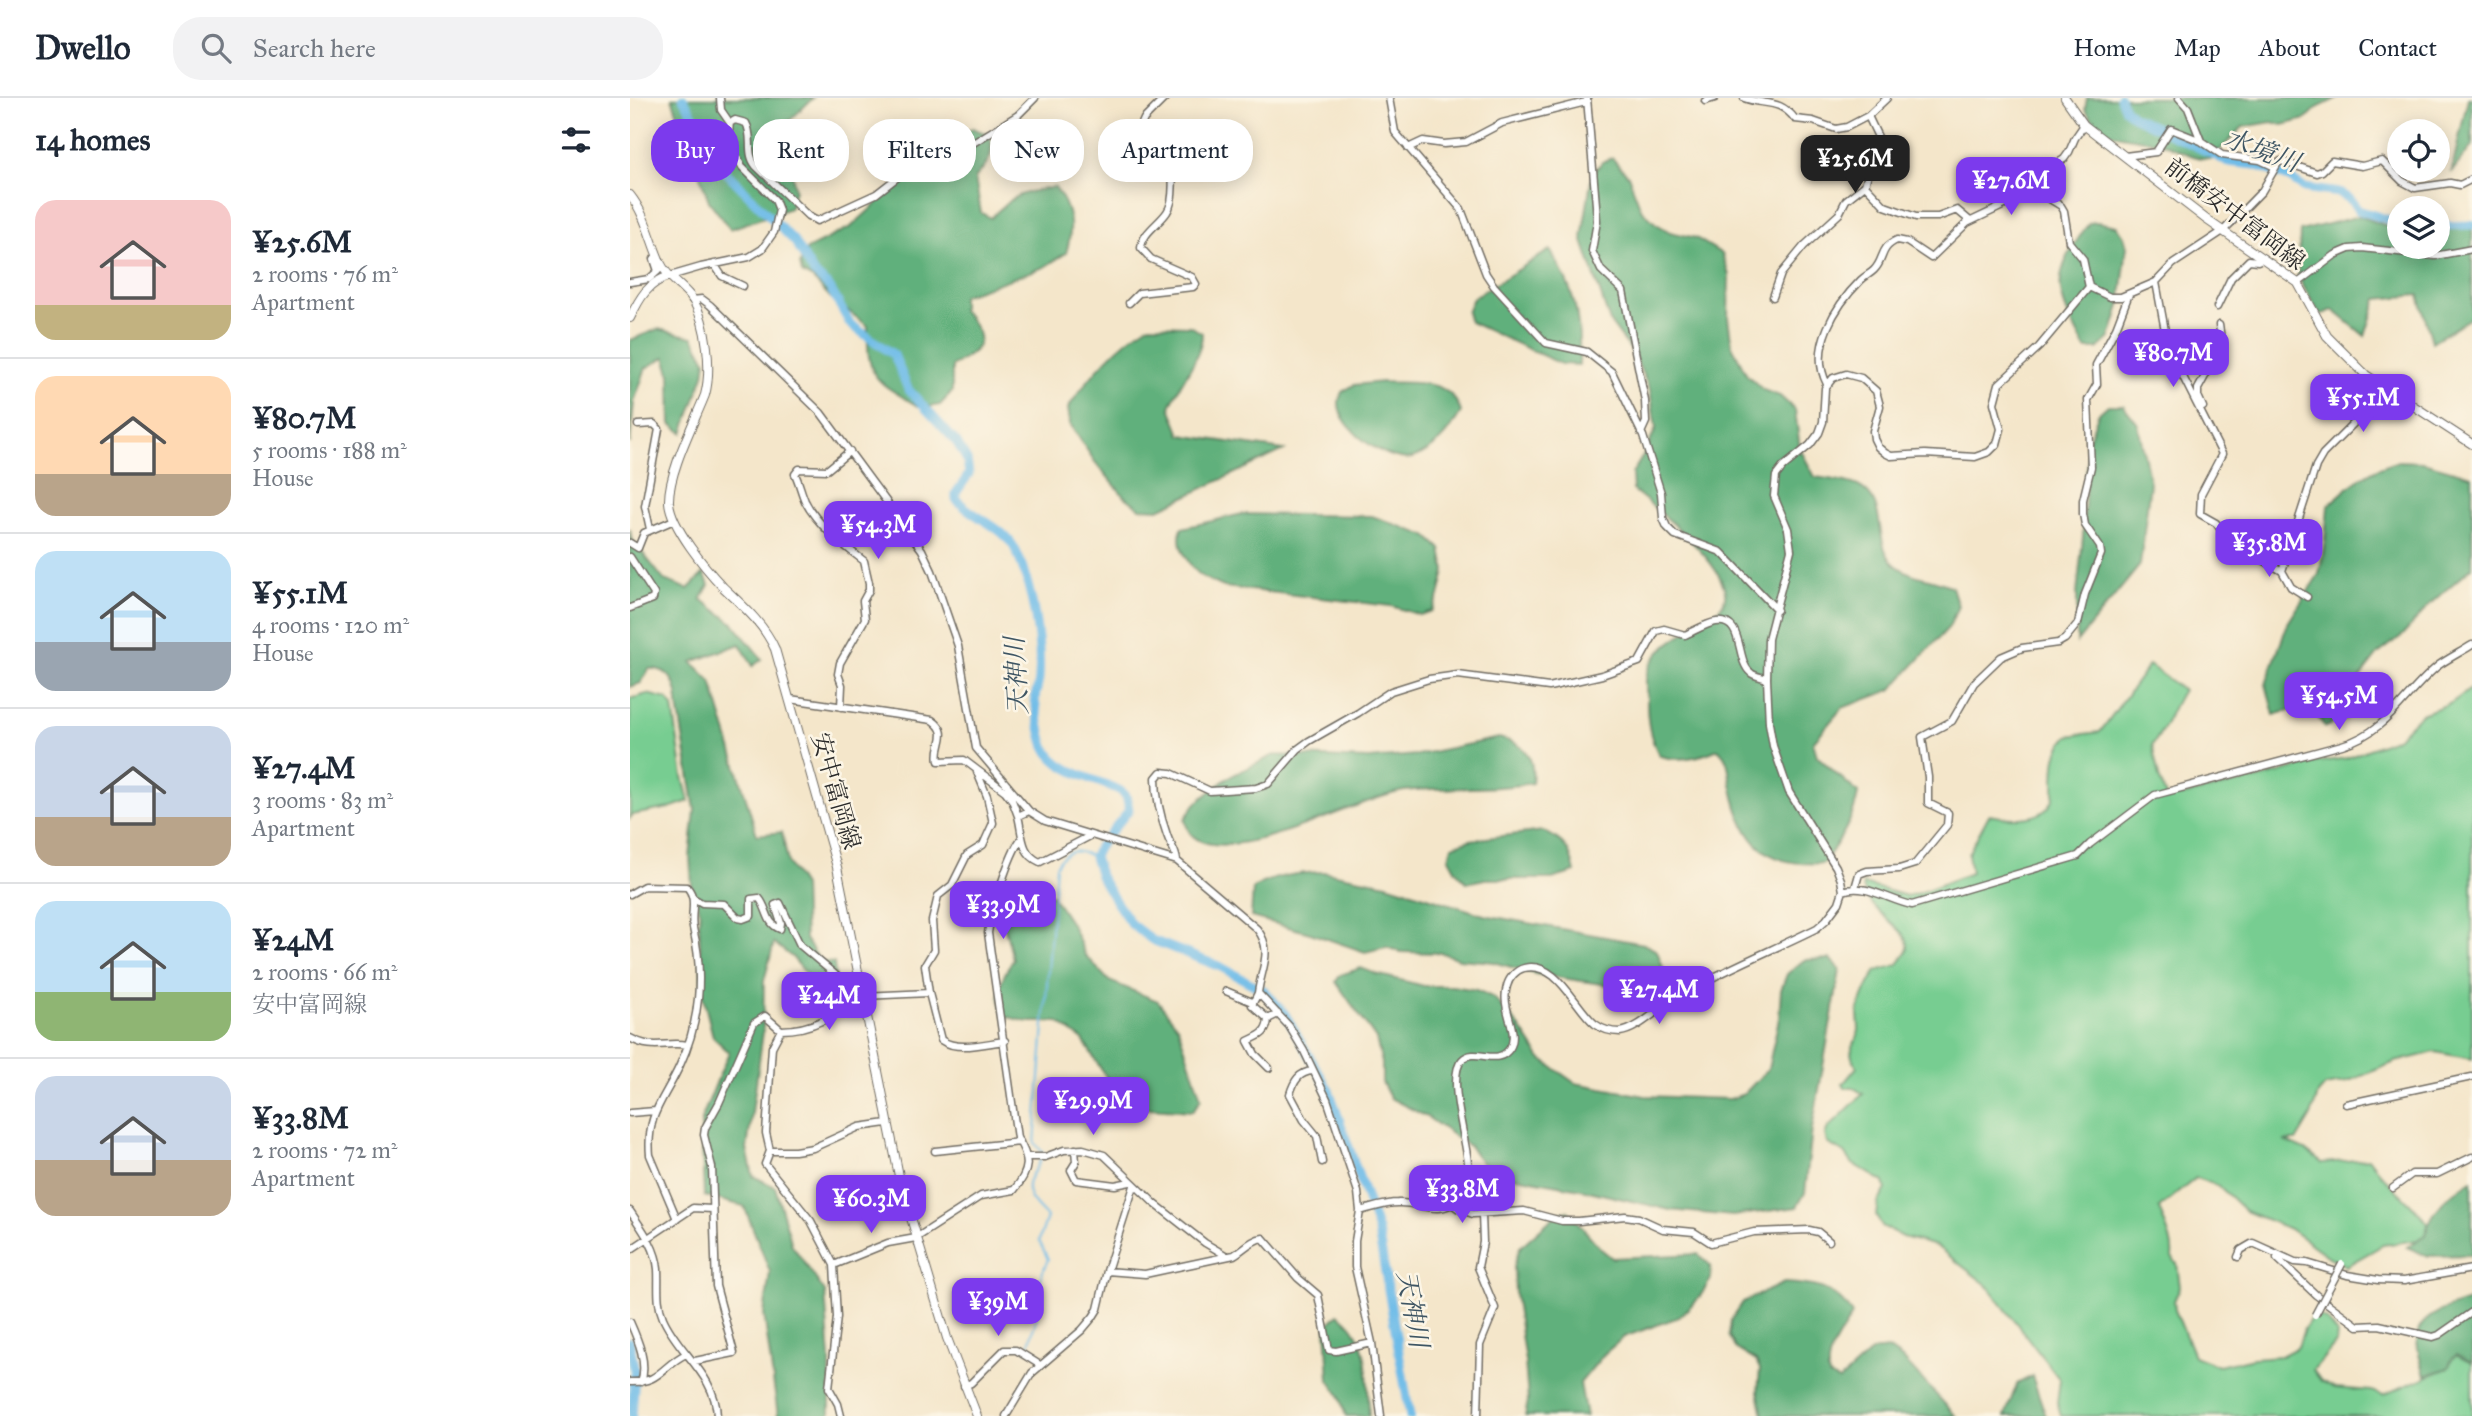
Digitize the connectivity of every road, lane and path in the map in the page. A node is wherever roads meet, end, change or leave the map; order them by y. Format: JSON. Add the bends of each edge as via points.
{"nodes":[{"id":1,"x":720,"y":98,"type":"edge"},
{"id":2,"x":1035,"y":98,"type":"edge"},
{"id":3,"x":1165,"y":98,"type":"edge"},
{"id":4,"x":1715,"y":98,"type":"edge"},
{"id":5,"x":1744,"y":98,"type":"edge"},
{"id":6,"x":1887,"y":98,"type":"edge"},
{"id":7,"x":2065,"y":98,"type":"edge"},
{"id":8,"x":2179,"y":98,"type":"edge"},
{"id":9,"x":1390,"y":99,"type":"edge"},
{"id":10,"x":1586,"y":100,"type":"edge"},
{"id":11,"x":1704,"y":102,"type":"dead end"},
{"id":12,"x":1868,"y":116,"type":"junction"},
{"id":13,"x":728,"y":119,"type":"edge"},
{"id":14,"x":739,"y":121,"type":"edge"},
{"id":15,"x":2084,"y":125,"type":"junction"},
{"id":16,"x":2201,"y":141,"type":"junction"},
{"id":17,"x":1408,"y":148,"type":"junction"},
{"id":18,"x":2125,"y":156,"type":"junction"},
{"id":19,"x":739,"y":161,"type":"edge"},
{"id":20,"x":2275,"y":167,"type":"junction"},
{"id":21,"x":2472,"y":179,"type":"edge"},
{"id":22,"x":1864,"y":185,"type":"junction"},
{"id":23,"x":2037,"y":186,"type":"junction"},
{"id":24,"x":630,"y":195,"type":"edge"},
{"id":25,"x":1970,"y":221,"type":"junction"},
{"id":26,"x":2222,"y":231,"type":"junction"},
{"id":27,"x":2472,"y":249,"type":"edge"},
{"id":28,"x":657,"y":254,"type":"junction"},
{"id":29,"x":2263,"y":258,"type":"junction"},
{"id":30,"x":714,"y":264,"type":"junction"},
{"id":31,"x":670,"y":276,"type":"junction"},
{"id":32,"x":630,"y":282,"type":"edge"},
{"id":33,"x":2156,"y":282,"type":"junction"},
{"id":34,"x":2298,"y":283,"type":"junction"},
{"id":35,"x":743,"y":286,"type":"dead end"},
{"id":36,"x":2089,"y":287,"type":"junction"},
{"id":37,"x":2129,"y":295,"type":"junction"},
{"id":38,"x":1773,"y":297,"type":"dead end"},
{"id":39,"x":692,"y":300,"type":"junction"},
{"id":40,"x":1129,"y":303,"type":"dead end"},
{"id":41,"x":2217,"y":307,"type":"dead end"},
{"id":42,"x":630,"y":317,"type":"edge"},
{"id":43,"x":2220,"y":325,"type":"dead end"},
{"id":44,"x":1827,"y":384,"type":"junction"},
{"id":45,"x":2383,"y":387,"type":"junction"},
{"id":46,"x":2201,"y":411,"type":"junction"},
{"id":47,"x":638,"y":425,"type":"dead end"},
{"id":48,"x":1641,"y":433,"type":"junction"},
{"id":49,"x":2472,"y":444,"type":"edge"},
{"id":50,"x":850,"y":451,"type":"junction"},
{"id":51,"x":674,"y":520,"type":"junction"},
{"id":52,"x":650,"y":530,"type":"junction"},
{"id":53,"x":630,"y":543,"type":"edge"},
{"id":54,"x":630,"y":557,"type":"edge"},
{"id":55,"x":2282,"y":571,"type":"junction"},
{"id":56,"x":2307,"y":597,"type":"dead end"},
{"id":57,"x":630,"y":608,"type":"edge"},
{"id":58,"x":1777,"y":610,"type":"junction"},
{"id":59,"x":2472,"y":645,"type":"edge"},
{"id":60,"x":1766,"y":679,"type":"junction"},
{"id":61,"x":790,"y":699,"type":"junction"},
{"id":62,"x":841,"y":707,"type":"junction"},
{"id":63,"x":977,"y":769,"type":"junction"},
{"id":64,"x":1029,"y":811,"type":"junction"},
{"id":65,"x":1018,"y":816,"type":"junction"},
{"id":66,"x":1090,"y":836,"type":"junction"},
{"id":67,"x":1021,"y":839,"type":"junction"},
{"id":68,"x":1177,"y":861,"type":"junction"},
{"id":69,"x":1855,"y":888,"type":"junction"},
{"id":70,"x":1843,"y":891,"type":"junction"},
{"id":71,"x":630,"y":894,"type":"edge"},
{"id":72,"x":693,"y":898,"type":"junction"},
{"id":73,"x":1259,"y":989,"type":"junction"},
{"id":74,"x":1226,"y":991,"type":"dead end"},
{"id":75,"x":929,"y":993,"type":"junction"},
{"id":76,"x":861,"y":995,"type":"junction"},
{"id":77,"x":1252,"y":1002,"type":"junction"},
{"id":78,"x":1278,"y":1014,"type":"junction"},
{"id":79,"x":1268,"y":1019,"type":"junction"},
{"id":80,"x":781,"y":1030,"type":"junction"},
{"id":81,"x":630,"y":1038,"type":"edge"},
{"id":82,"x":1005,"y":1041,"type":"junction"},
{"id":83,"x":688,"y":1045,"type":"junction"},
{"id":84,"x":1269,"y":1068,"type":"dead end"},
{"id":85,"x":1313,"y":1072,"type":"junction"},
{"id":86,"x":2472,"y":1077,"type":"edge"},
{"id":87,"x":2346,"y":1104,"type":"dead end"},
{"id":88,"x":655,"y":1111,"type":"junction"},
{"id":89,"x":630,"y":1113,"type":"edge"},
{"id":90,"x":887,"y":1123,"type":"junction"},
{"id":91,"x":1020,"y":1142,"type":"junction"},
{"id":92,"x":1075,"y":1149,"type":"junction"},
{"id":93,"x":770,"y":1151,"type":"junction"},
{"id":94,"x":935,"y":1151,"type":"dead end"},
{"id":95,"x":1028,"y":1157,"type":"junction"},
{"id":96,"x":2472,"y":1157,"type":"edge"},
{"id":97,"x":1322,"y":1162,"type":"dead end"},
{"id":98,"x":1132,"y":1184,"type":"junction"},
{"id":99,"x":2393,"y":1188,"type":"dead end"},
{"id":100,"x":1452,"y":1204,"type":"junction"},
{"id":101,"x":712,"y":1209,"type":"junction"},
{"id":102,"x":1364,"y":1210,"type":"junction"},
{"id":103,"x":630,"y":1211,"type":"edge"},
{"id":104,"x":1482,"y":1214,"type":"junction"},
{"id":105,"x":677,"y":1219,"type":"junction"},
{"id":106,"x":648,"y":1238,"type":"junction"},
{"id":107,"x":916,"y":1238,"type":"junction"},
{"id":108,"x":1829,"y":1241,"type":"dead end"},
{"id":109,"x":2268,"y":1249,"type":"junction"},
{"id":110,"x":630,"y":1250,"type":"edge"},
{"id":111,"x":1227,"y":1256,"type":"junction"},
{"id":112,"x":2238,"y":1257,"type":"dead end"},
{"id":113,"x":2342,"y":1264,"type":"dead end"},
{"id":114,"x":834,"y":1265,"type":"junction"},
{"id":115,"x":2472,"y":1269,"type":"edge"},
{"id":116,"x":1107,"y":1271,"type":"junction"},
{"id":117,"x":2472,"y":1312,"type":"edge"},
{"id":118,"x":2315,"y":1315,"type":"dead end"},
{"id":119,"x":630,"y":1322,"type":"edge"},
{"id":120,"x":1372,"y":1343,"type":"junction"},
{"id":121,"x":686,"y":1354,"type":"junction"},
{"id":122,"x":695,"y":1361,"type":"junction"},
{"id":123,"x":1040,"y":1365,"type":"junction"},
{"id":124,"x":635,"y":1382,"type":"edge"},
{"id":125,"x":964,"y":1386,"type":"junction"},
{"id":126,"x":717,"y":1416,"type":"edge"},
{"id":127,"x":841,"y":1416,"type":"edge"},
{"id":128,"x":977,"y":1416,"type":"edge"},
{"id":129,"x":1006,"y":1416,"type":"edge"},
{"id":130,"x":1381,"y":1416,"type":"edge"},
{"id":131,"x":1478,"y":1416,"type":"edge"}],
"edges":[{"from":1,"to":13,"type":"street"},
{"from":2,"to":14,"type":"street","via":[[1018,116],[962,150],[912,166],[876,194],[817,221],[750,159],[749,128]]},
{"from":3,"to":40,"type":"street","via":[[1144,119],[1137,135],[1170,157],[1173,200],[1140,245],[1150,259],[1183,271],[1196,284],[1139,293]]},
{"from":4,"to":11,"type":"street"},
{"from":5,"to":12,"type":"street","via":[[1770,99],[1786,106],[1795,119],[1836,129]]},
{"from":6,"to":12,"type":"street"},
{"from":7,"to":15,"type":"main road","name":"前橋安中富岡線"},
{"from":8,"to":16,"type":"street"},
{"from":9,"to":17,"type":"street","via":[[1395,132]]},
{"from":10,"to":17,"type":"street","via":[[1502,123],[1466,142],[1423,141]]},
{"from":10,"to":48,"type":"street","via":[[1597,221],[1592,251],[1601,270],[1623,291],[1645,401],[1646,422]]},
{"from":12,"to":22,"type":"street","via":[[1878,137]]},
{"from":15,"to":18,"type":"main road","name":"前橋安中富岡線"},
{"from":15,"to":23,"type":"street","via":[[2064,159],[2051,167]]},
{"from":16,"to":18,"type":"street","via":[[2171,129],[2156,152]]},
{"from":16,"to":20,"type":"street","via":[[2222,155],[2260,160]]},
{"from":17,"to":48,"type":"street","via":[[1461,209],[1494,286],[1546,343],[1594,355],[1612,372]]},
{"from":18,"to":26,"type":"main road","name":"前橋安中富岡線"},
{"from":19,"to":30,"type":"street","via":[[775,200],[778,221],[762,249],[749,257]]},
{"from":20,"to":21,"type":"street","via":[[2281,161],[2317,173],[2332,161],[2362,166],[2382,162],[2415,188],[2460,185]]},
{"from":20,"to":26,"type":"street","via":[[2262,191]]},
{"from":22,"to":25,"type":"street","via":[[1885,206],[1916,217],[1938,217],[1957,210]]},
{"from":22,"to":38,"type":"street","via":[[1781,274]]},
{"from":23,"to":25,"type":"street"},
{"from":23,"to":36,"type":"street","via":[[2064,211],[2069,242],[2086,264]]},
{"from":24,"to":28,"type":"main road","name":"安中富岡線"},
{"from":25,"to":44,"type":"street","via":[[1931,258],[1897,240],[1884,249],[1878,266],[1837,310],[1823,338],[1821,357]]},
{"from":26,"to":29,"type":"main road","name":"前橋安中富岡線"},
{"from":26,"to":33,"type":"street","via":[[2173,264]]},
{"from":27,"to":34,"type":"street","via":[[2435,256],[2348,249]]},
{"from":28,"to":31,"type":"main road","name":"安中富岡線"},
{"from":28,"to":32,"type":"street","via":[[653,259],[658,271],[653,277]]},
{"from":29,"to":34,"type":"main road","name":"前橋安中富岡線"},
{"from":29,"to":41,"type":"street","via":[[2249,260],[2231,278]]},
{"from":30,"to":31,"type":"street"},
{"from":30,"to":35,"type":"street","via":[[722,276]]},
{"from":31,"to":39,"type":"main road","name":"安中富岡線"},
{"from":31,"to":42,"type":"main road","via":[[646,290]]},
{"from":33,"to":37,"type":"street"},
{"from":33,"to":46,"type":"street","via":[[2168,347]]},
{"from":34,"to":45,"type":"main road","name":"前橋安中富岡線","via":[[2327,336]]},
{"from":36,"to":37,"type":"street","via":[[2110,296]]},
{"from":36,"to":44,"type":"street","via":[[2039,347],[1998,384],[1994,403],[2001,429],[1997,444],[1977,457],[1891,456],[1874,439],[1880,406],[1876,391],[1861,378],[1846,374]]},
{"from":37,"to":69,"type":"street","via":[[2096,365],[2097,384],[2088,400],[2091,467],[2083,514],[2101,555],[2078,624],[2058,643],[2016,649],[2001,657],[1974,682],[1952,722],[1922,737],[1927,803],[1948,813],[1947,825],[1915,864],[1859,874]]},
{"from":39,"to":50,"type":"street","via":[[702,299],[726,320],[821,413]]},
{"from":39,"to":51,"type":"main road","name":"安中富岡線","via":[[709,372],[705,395],[671,482]]},
{"from":43,"to":46,"type":"street","via":[[2222,345],[2198,389]]},
{"from":44,"to":58,"type":"street","via":[[1819,433],[1776,476],[1774,496],[1791,550]]},
{"from":45,"to":49,"type":"main road","name":"前橋安中富岡線"},
{"from":45,"to":55,"type":"street","via":[[2316,466]]},
{"from":46,"to":55,"type":"street","via":[[2222,454],[2201,494],[2200,514],[2216,523],[2236,550]]},
{"from":47,"to":52,"type":"street","via":[[654,424],[659,429],[645,506]]},
{"from":48,"to":58,"type":"street","via":[[1667,527],[1721,552]]},
{"from":50,"to":62,"type":"street","via":[[827,470],[799,469],[795,474],[805,501],[838,541],[864,561],[869,583],[863,601],[865,620],[840,663]]},
{"from":50,"to":64,"type":"street","via":[[927,560],[962,661],[976,748]]},
{"from":51,"to":52,"type":"street"},
{"from":51,"to":61,"type":"main road","name":"安中富岡線","via":[[712,575],[765,630]]},
{"from":52,"to":53,"type":"street","via":[[638,548]]},
{"from":54,"to":57,"type":"street","via":[[654,594],[648,602]]},
{"from":55,"to":56,"type":"street","via":[[2291,587]]},
{"from":58,"to":60,"type":"street","via":[[1768,639]]},
{"from":59,"to":69,"type":"street","via":[[2439,666],[2403,704],[2362,737],[2155,795],[2078,856],[1912,905]]},
{"from":60,"to":68,"type":"street","via":[[1746,667],[1735,630],[1717,622],[1685,635],[1656,631],[1639,662],[1549,687],[1458,675],[1408,685],[1309,741],[1268,784],[1210,790],[1161,772],[1157,789]]},
{"from":60,"to":70,"type":"street","via":[[1773,746],[1783,776],[1836,867]]},
{"from":61,"to":62,"type":"street"},
{"from":61,"to":76,"type":"main road","name":"安中富岡線","via":[[837,867]]},
{"from":62,"to":63,"type":"street","via":[[932,720],[942,727],[939,761],[964,760]]},
{"from":63,"to":65,"type":"street","via":[[1005,791]]},
{"from":63,"to":75,"type":"street","via":[[993,823],[984,845],[967,855],[952,885],[935,903],[934,950],[925,965]]},
{"from":64,"to":65,"type":"street"},
{"from":64,"to":66,"type":"street"},
{"from":65,"to":67,"type":"street"},
{"from":66,"to":67,"type":"street","via":[[1040,862],[1032,858]]},
{"from":66,"to":68,"type":"street"},
{"from":67,"to":82,"type":"street","via":[[988,933]]},
{"from":68,"to":73,"type":"street","via":[[1263,936],[1266,952]]},
{"from":69,"to":70,"type":"street"},
{"from":70,"to":100,"type":"street","via":[[1835,910],[1817,928],[1676,998],[1623,1031],[1598,1027],[1548,972],[1528,967],[1516,971],[1505,995],[1513,1039],[1510,1047],[1491,1059],[1469,1055],[1458,1067],[1456,1090],[1468,1176]]},
{"from":71,"to":72,"type":"street","via":[[644,886],[687,887]]},
{"from":72,"to":76,"type":"street","via":[[724,904],[743,919],[751,916],[751,900],[758,898],[769,921],[780,929],[775,905],[780,903],[800,945]]},
{"from":72,"to":83,"type":"street","via":[[699,994]]},
{"from":73,"to":77,"type":"street"},
{"from":73,"to":78,"type":"street"},
{"from":74,"to":77,"type":"street"},
{"from":75,"to":76,"type":"street"},
{"from":75,"to":82,"type":"street","via":[[941,1040],[947,1044]]},
{"from":76,"to":80,"type":"street","via":[[800,1030]]},
{"from":76,"to":90,"type":"main road","name":"安中富岡線"},
{"from":77,"to":79,"type":"street"},
{"from":78,"to":79,"type":"street"},
{"from":78,"to":85,"type":"street","via":[[1297,1038]]},
{"from":79,"to":84,"type":"street","via":[[1263,1034],[1248,1042]]},
{"from":80,"to":93,"type":"street","via":[[772,1047],[766,1133]]},
{"from":80,"to":101,"type":"street","via":[[765,1016],[754,1023],[705,1128],[712,1167]]},
{"from":81,"to":83,"type":"street","via":[[661,1047]]},
{"from":82,"to":91,"type":"street"},
{"from":83,"to":88,"type":"street"},
{"from":85,"to":97,"type":"street","via":[[1294,1080],[1290,1094],[1317,1136]]},
{"from":85,"to":102,"type":"street"},
{"from":86,"to":87,"type":"street"},
{"from":88,"to":89,"type":"street"},
{"from":88,"to":105,"type":"street","via":[[650,1155]]},
{"from":90,"to":93,"type":"street","via":[[859,1127],[813,1148]]},
{"from":90,"to":107,"type":"main road","name":"安中富岡線"},
{"from":91,"to":94,"type":"street"},
{"from":91,"to":95,"type":"street"},
{"from":92,"to":95,"type":"street"},
{"from":92,"to":98,"type":"street","via":[[1104,1155]]},
{"from":92,"to":98,"type":"street","via":[[1071,1170],[1076,1180]]},
{"from":93,"to":114,"type":"street","via":[[765,1164],[811,1221]]},
{"from":95,"to":107,"type":"street","via":[[1014,1191],[981,1196]]},
{"from":96,"to":99,"type":"street","via":[[2437,1174],[2412,1174]]},
{"from":98,"to":111,"type":"street"},
{"from":98,"to":116,"type":"street"},
{"from":100,"to":102,"type":"street","via":[[1440,1208],[1399,1203]]},
{"from":100,"to":104,"type":"street"},
{"from":101,"to":105,"type":"street","via":[[693,1208]]},
{"from":101,"to":122,"type":"street","via":[[716,1286],[734,1353]]},
{"from":102,"to":120,"type":"street","via":[[1355,1241],[1355,1267]]},
{"from":103,"to":106,"type":"street"},
{"from":104,"to":108,"type":"street","via":[[1524,1211],[1562,1221],[1625,1216],[1663,1229],[1694,1232],[1711,1243],[1754,1232],[1809,1230]]},
{"from":104,"to":131,"type":"street","via":[[1478,1267],[1495,1308],[1480,1345]]},
{"from":105,"to":106,"type":"street"},
{"from":106,"to":110,"type":"street"},
{"from":106,"to":121,"type":"street","via":[[658,1268],[662,1315]]},
{"from":107,"to":114,"type":"street","via":[[887,1243]]},
{"from":107,"to":125,"type":"main road","name":"安中富岡線"},
{"from":109,"to":112,"type":"street","via":[[2253,1243]]},
{"from":109,"to":115,"type":"street","via":[[2295,1262],[2378,1280],[2404,1281]]},
{"from":109,"to":117,"type":"street","via":[[2316,1295],[2358,1326],[2388,1326],[2433,1336]]},
{"from":111,"to":116,"type":"street","via":[[1144,1274]]},
{"from":111,"to":120,"type":"street","via":[[1263,1238],[1318,1295],[1329,1350]]},
{"from":113,"to":118,"type":"street","bridge":true},
{"from":114,"to":127,"type":"street","via":[[837,1317],[829,1388]]},
{"from":116,"to":123,"type":"street","via":[[1093,1317]]},
{"from":119,"to":124,"type":"street","via":[[644,1372]]},
{"from":120,"to":130,"type":"street"},
{"from":121,"to":122,"type":"street"},
{"from":121,"to":124,"type":"street","via":[[652,1380]]},
{"from":122,"to":126,"type":"street","via":[[714,1399]]},
{"from":123,"to":125,"type":"street","via":[[1016,1350],[1004,1350]]},
{"from":123,"to":129,"type":"street"},
{"from":125,"to":128,"type":"main road","name":"安中富岡線"}]}
